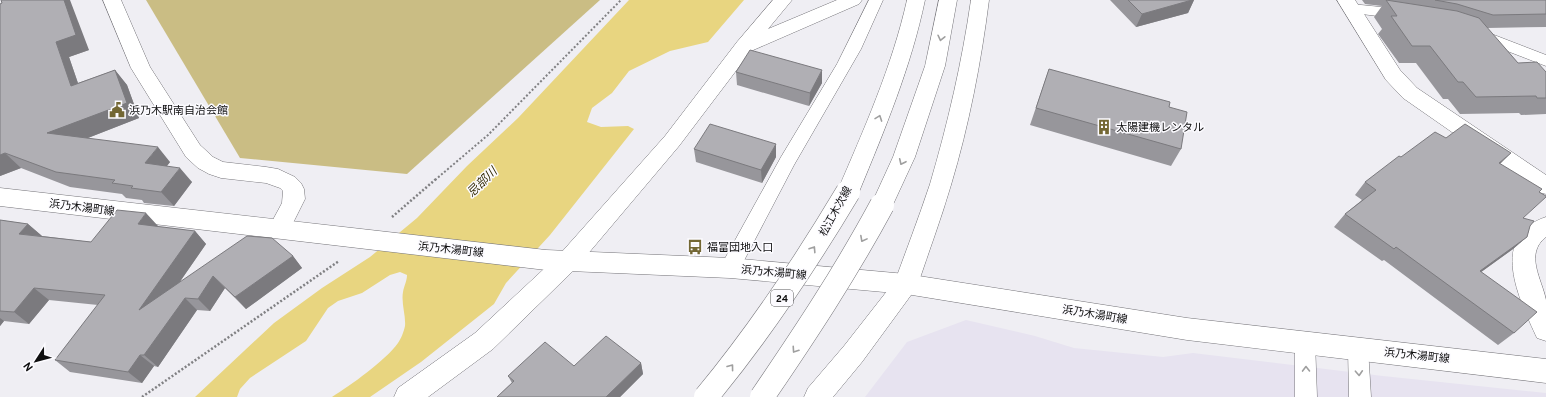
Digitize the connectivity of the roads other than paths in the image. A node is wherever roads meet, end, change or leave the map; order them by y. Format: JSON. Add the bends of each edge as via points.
{"nodes":[{"id":1,"x":112,"y":0,"type":"edge"},
{"id":2,"x":783,"y":0,"type":"edge"},
{"id":3,"x":853,"y":0,"type":"edge"},
{"id":4,"x":876,"y":0,"type":"edge"},
{"id":5,"x":916,"y":0,"type":"edge"},
{"id":6,"x":948,"y":0,"type":"edge"},
{"id":7,"x":980,"y":0,"type":"edge"},
{"id":8,"x":1349,"y":4,"type":"edge"},
{"id":9,"x":1416,"y":17,"type":"edge"},
{"id":10,"x":1460,"y":27,"type":"edge"},
{"id":11,"x":744,"y":46,"type":"junction"},
{"id":12,"x":1546,"y":61,"type":"edge"},
{"id":13,"x":1546,"y":186,"type":"edge"},
{"id":14,"x":0,"y":197,"type":"edge"},
{"id":15,"x":1546,"y":226,"type":"edge"},
{"id":16,"x":279,"y":229,"type":"junction"},
{"id":17,"x":557,"y":260,"type":"junction"},
{"id":18,"x":730,"y":268,"type":"junction"},
{"id":19,"x":906,"y":284,"type":"junction"},
{"id":20,"x":1546,"y":330,"type":"edge"},
{"id":21,"x":1305,"y":342,"type":"junction"},
{"id":22,"x":1358,"y":348,"type":"junction"},
{"id":23,"x":1546,"y":371,"type":"edge"},
{"id":24,"x":407,"y":397,"type":"edge"},
{"id":25,"x":706,"y":397,"type":"edge"},
{"id":26,"x":762,"y":397,"type":"edge"},
{"id":27,"x":817,"y":397,"type":"edge"},
{"id":28,"x":1306,"y":397,"type":"edge"},
{"id":29,"x":1360,"y":397,"type":"edge"}],
"edges":[{"from":1,"to":16,"type":"main road","via":[[141,68],[194,151],[204,162],[221,170],[279,177],[289,182],[294,189],[294,199]]},
{"from":2,"to":11,"type":"main road"},
{"from":3,"to":11,"type":"main road"},
{"from":4,"to":18,"type":"lane","via":[[857,42],[772,189]]},
{"from":25,"to":5,"type":"main road","name":"松江木次線","number":"24","one_way":true,"bridge":true,"via":[[724,377],[777,305],[848,192],[900,60]]},
{"from":6,"to":26,"type":"main road","one_way":true,"bridge":true,"via":[[935,66],[904,157],[882,205],[853,258]]},
{"from":7,"to":19,"type":"main road","via":[[961,107],[940,185]]},
{"from":8,"to":9,"type":"lane"},
{"from":8,"to":13,"type":"main road","via":[[1393,75],[1410,93]]},
{"from":10,"to":12,"type":"lane"},
{"from":11,"to":17,"type":"main road","via":[[672,141]]},
{"from":14,"to":16,"type":"main road","name":"浜乃木湯町線"},
{"from":15,"to":20,"type":"main road","via":[[1533,234],[1523,251],[1525,273]]},
{"from":16,"to":17,"type":"main road","name":"浜乃木湯町線"},
{"from":17,"to":18,"type":"main road","name":"浜乃木湯町線"},
{"from":17,"to":24,"type":"main road","via":[[484,341]]},
{"from":18,"to":19,"type":"main road","name":"浜乃木湯町線"},
{"from":19,"to":21,"type":"main road","name":"浜乃木湯町線","via":[[1187,328]]},
{"from":19,"to":27,"type":"main road"},
{"from":21,"to":22,"type":"main road","name":"浜乃木湯町線"},
{"from":28,"to":21,"type":"lane","one_way":true},
{"from":22,"to":23,"type":"main road","name":"浜乃木湯町線"},
{"from":22,"to":29,"type":"lane","one_way":true}]}
